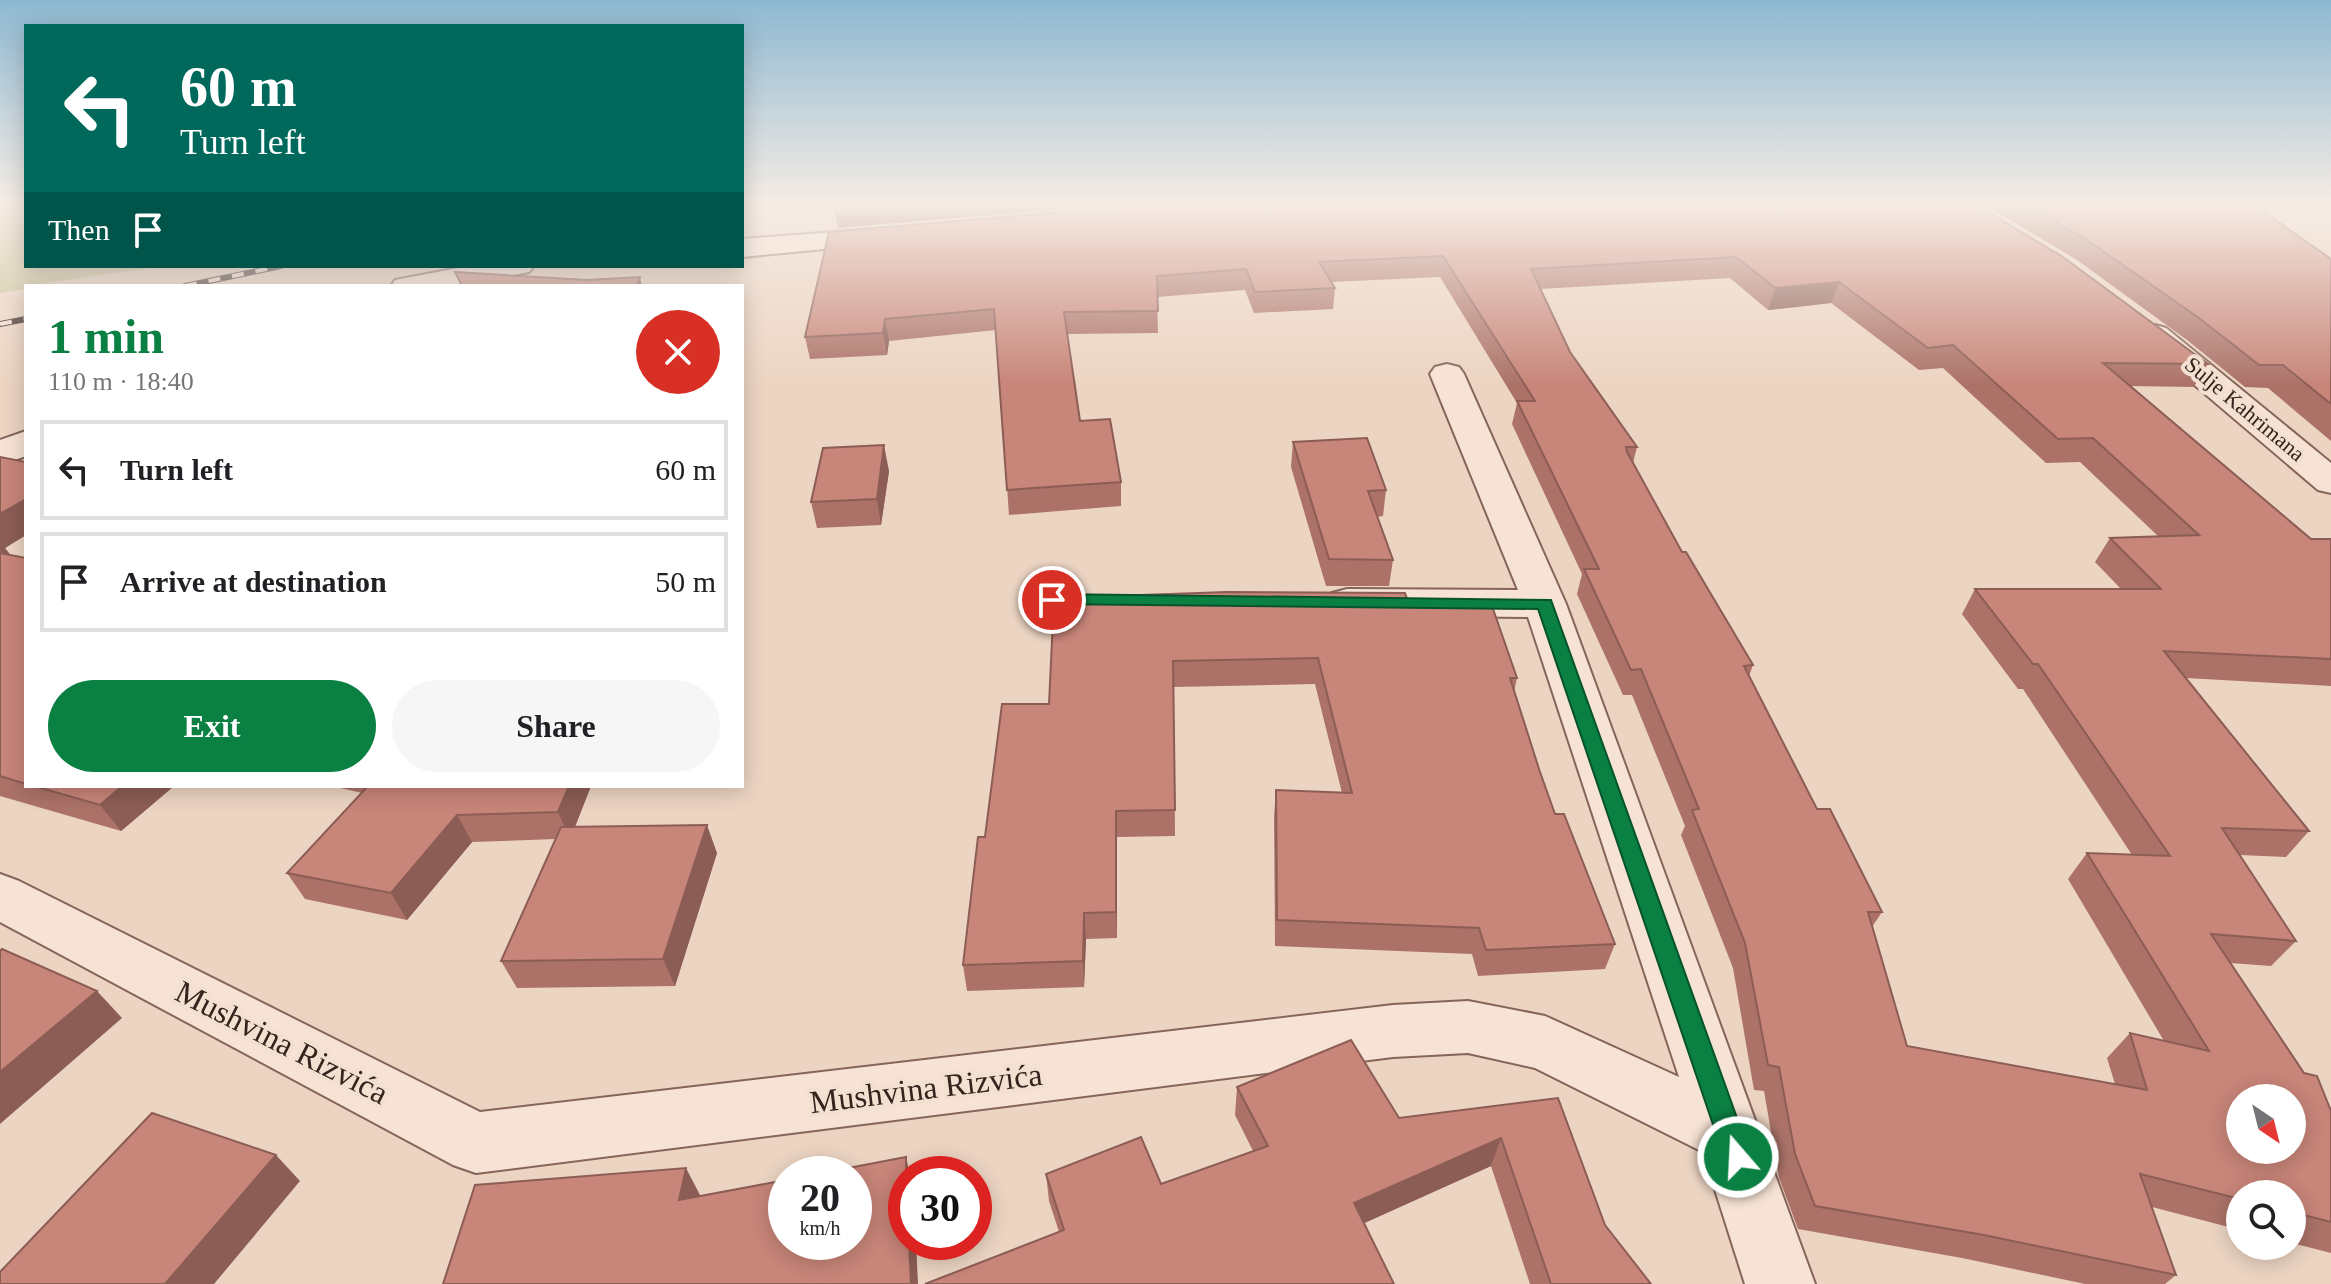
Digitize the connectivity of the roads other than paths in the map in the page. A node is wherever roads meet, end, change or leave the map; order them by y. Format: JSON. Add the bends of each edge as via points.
{"nodes":[{"id":1,"x":508,"y":268,"type":"edge"},
{"id":2,"x":417,"y":284,"type":"edge"},
{"id":3,"x":2126,"y":314,"type":"edge"},
{"id":4,"x":1447,"y":374,"type":"dead end"},
{"id":5,"x":24,"y":443,"type":"edge"},
{"id":6,"x":0,"y":454,"type":"edge"},
{"id":7,"x":2331,"y":482,"type":"edge"},
{"id":8,"x":1306,"y":602,"type":"edge"},
{"id":9,"x":1545,"y":604,"type":"junction"},
{"id":10,"x":0,"y":896,"type":"edge"},
{"id":11,"x":1729,"y":1132,"type":"junction"},
{"id":12,"x":1780,"y":1284,"type":"edge"}],
"edges":[{"from":1,"to":2,"type":"street"},
{"from":3,"to":7,"type":"street","name":"Sulje Kahrimana"},
{"from":4,"to":9,"type":"street"},
{"from":5,"to":6,"type":"street"},
{"from":8,"to":9,"type":"street"},
{"from":9,"to":11,"type":"street"},
{"from":10,"to":11,"type":"street","name":"Mushvina Rizvića","via":[[476,1143],[1393,1031],[1468,1027],[1545,1043]]},
{"from":11,"to":12,"type":"street"}]}
